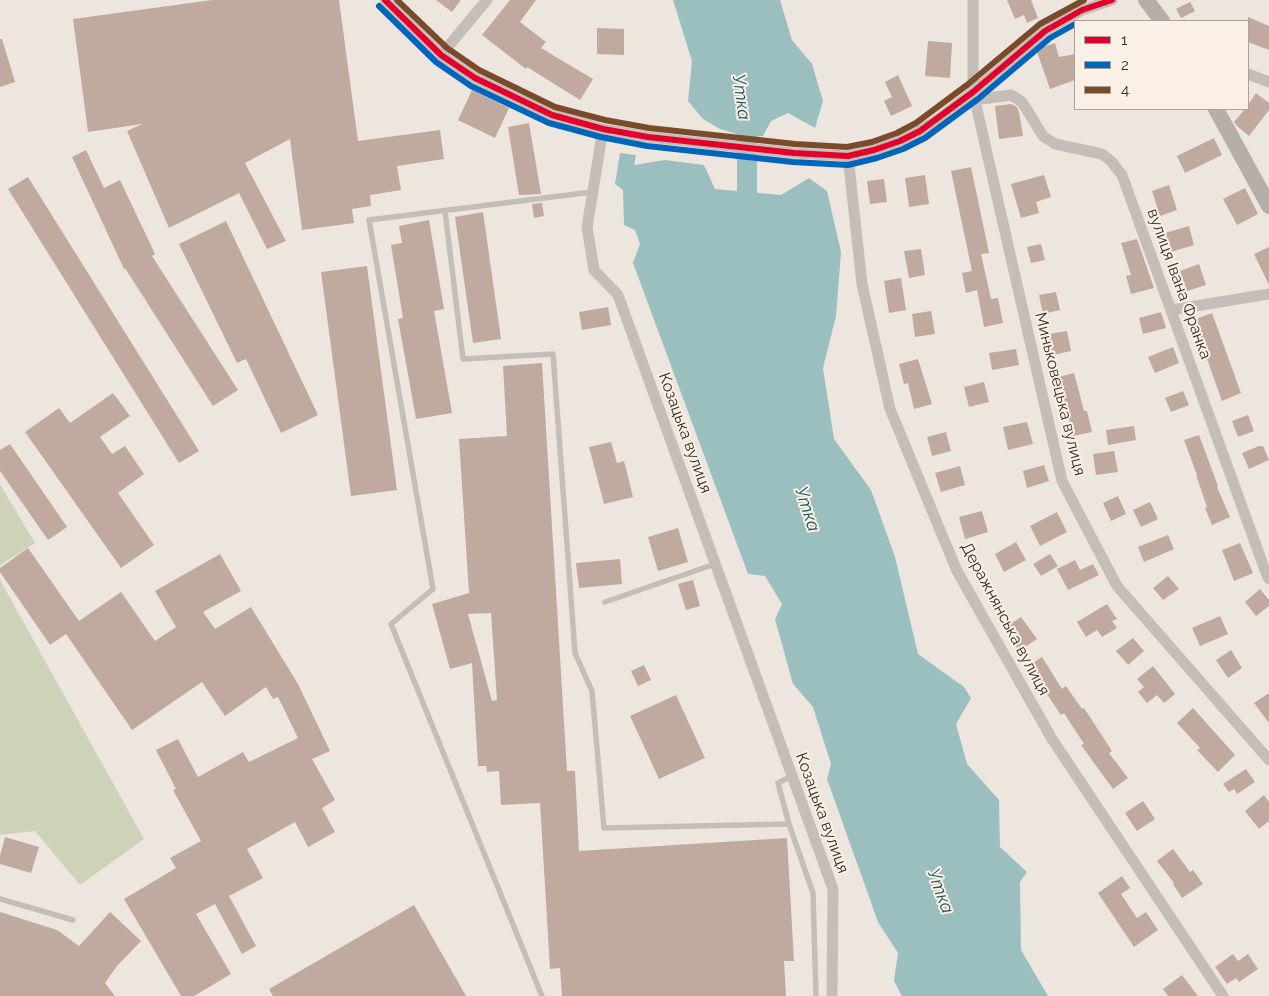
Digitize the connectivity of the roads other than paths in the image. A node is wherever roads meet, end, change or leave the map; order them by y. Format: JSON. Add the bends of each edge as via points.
{"nodes":[{"id":1,"x":385,"y":0,"type":"edge"},
{"id":2,"x":488,"y":0,"type":"edge"},
{"id":3,"x":973,"y":0,"type":"edge"},
{"id":4,"x":1112,"y":0,"type":"edge"},
{"id":5,"x":1146,"y":0,"type":"edge"},
{"id":6,"x":1161,"y":20,"type":"edge"},
{"id":7,"x":441,"y":55,"type":"junction"},
{"id":8,"x":1249,"y":74,"type":"edge"},
{"id":9,"x":1269,"y":82,"type":"edge"},
{"id":10,"x":973,"y":92,"type":"junction"},
{"id":11,"x":1217,"y":110,"type":"edge"},
{"id":12,"x":602,"y":129,"type":"junction"},
{"id":13,"x":848,"y":156,"type":"junction"},
{"id":14,"x":592,"y":192,"type":"junction"},
{"id":15,"x":1269,"y":206,"type":"edge"},
{"id":16,"x":445,"y":211,"type":"junction"},
{"id":17,"x":1269,"y":294,"type":"edge"},
{"id":18,"x":1172,"y":310,"type":"junction"},
{"id":19,"x":715,"y":564,"type":"junction"},
{"id":20,"x":1269,"y":578,"type":"edge"},
{"id":21,"x":605,"y":602,"type":"dead end"},
{"id":22,"x":1269,"y":760,"type":"edge"},
{"id":23,"x":792,"y":776,"type":"junction"},
{"id":24,"x":789,"y":824,"type":"junction"},
{"id":25,"x":0,"y":899,"type":"edge"},
{"id":26,"x":73,"y":920,"type":"dead end"},
{"id":27,"x":542,"y":996,"type":"edge"},
{"id":28,"x":816,"y":996,"type":"edge"},
{"id":29,"x":832,"y":996,"type":"edge"},
{"id":30,"x":1223,"y":996,"type":"edge"}],
"edges":[{"from":1,"to":7,"type":"street"},
{"from":2,"to":7,"type":"street"},
{"from":3,"to":10,"type":"street","name":"Миньковецька вулиця"},
{"from":4,"to":10,"type":"street","via":[[1082,10],[1045,31]]},
{"from":5,"to":6,"type":"main road"},
{"from":7,"to":12,"type":"street","via":[[513,98],[552,115]]},
{"from":8,"to":9,"type":"street"},
{"from":10,"to":13,"type":"street","via":[[941,117],[900,141]]},
{"from":10,"to":18,"type":"street","name":"вулиця Івана Франка","via":[[982,99],[1011,95],[1022,102],[1043,136],[1055,144],[1102,154],[1112,161],[1122,175]]},
{"from":10,"to":22,"type":"street","name":"Миньковецька вулиця","via":[[1062,481],[1117,586]]},
{"from":11,"to":15,"type":"main road"},
{"from":12,"to":13,"type":"street","via":[[774,151]]},
{"from":12,"to":14,"type":"street","name":"Козацька вулиця"},
{"from":13,"to":30,"type":"street","name":"Деражнянська вулиця","via":[[862,284],[890,409],[957,571],[1052,739]]},
{"from":14,"to":16,"type":"lane"},
{"from":14,"to":19,"type":"street","name":"Козацька вулиця","via":[[587,227],[594,270],[618,295]]},
{"from":16,"to":24,"type":"lane","via":[[463,359],[553,354],[575,653],[592,691],[604,828]]},
{"from":16,"to":27,"type":"lane","via":[[369,220],[433,589],[391,624]]},
{"from":17,"to":18,"type":"street"},
{"from":18,"to":20,"type":"street","name":"вулиця Івана Франка"},
{"from":19,"to":21,"type":"lane"},
{"from":19,"to":23,"type":"street","name":"Козацька вулиця"},
{"from":23,"to":24,"type":"lane","via":[[778,784]]},
{"from":23,"to":29,"type":"street","name":"Козацька вулиця","via":[[833,890]]},
{"from":24,"to":28,"type":"lane","via":[[813,893]]},
{"from":25,"to":26,"type":"lane"}]}
